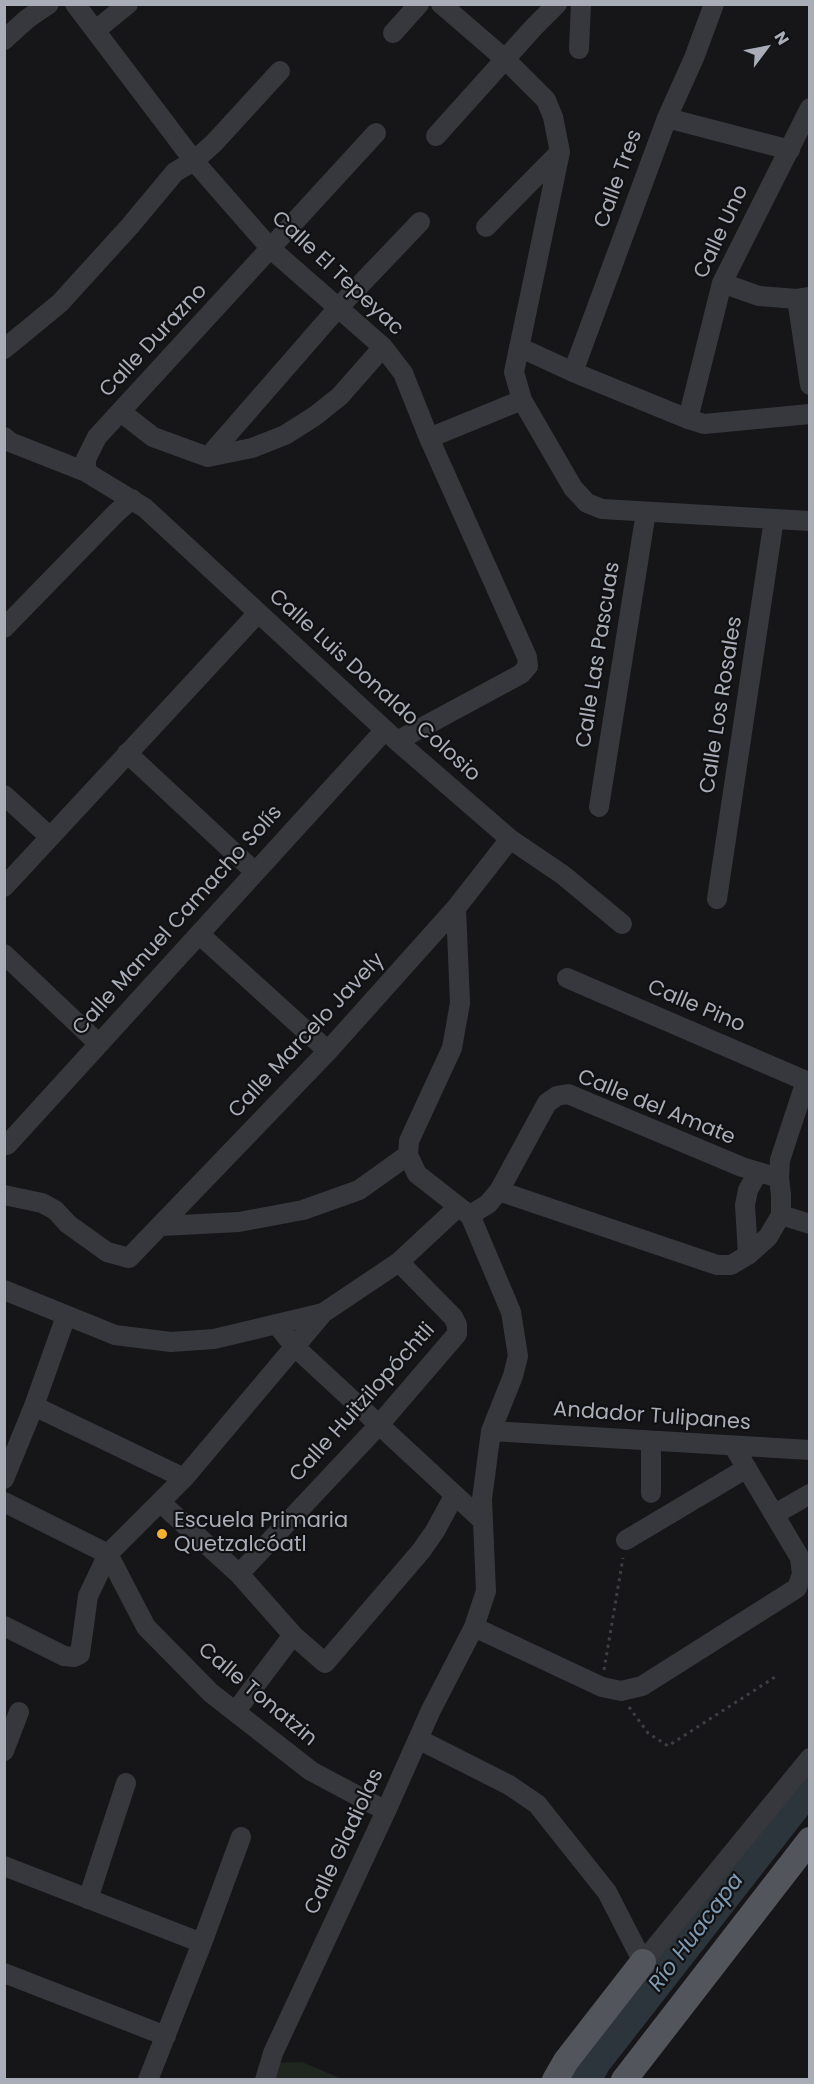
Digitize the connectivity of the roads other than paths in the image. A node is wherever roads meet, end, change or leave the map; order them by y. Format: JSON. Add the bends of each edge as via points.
{"nodes":[{"id":1,"x":48,"y":4,"type":"edge"},
{"id":2,"x":75,"y":4,"type":"edge"},
{"id":3,"x":128,"y":4,"type":"edge"},
{"id":4,"x":419,"y":4,"type":"edge"},
{"id":5,"x":441,"y":4,"type":"edge"},
{"id":6,"x":557,"y":4,"type":"edge"},
{"id":7,"x":581,"y":4,"type":"edge"},
{"id":8,"x":714,"y":4,"type":"edge"},
{"id":9,"x":96,"y":30,"type":"junction"},
{"id":10,"x":393,"y":33,"type":"dead end"},
{"id":11,"x":4,"y":40,"type":"edge"},
{"id":12,"x":579,"y":49,"type":"dead end"},
{"id":13,"x":506,"y":60,"type":"junction"},
{"id":14,"x":280,"y":71,"type":"dead end"},
{"id":15,"x":810,"y":108,"type":"edge"},
{"id":16,"x":667,"y":118,"type":"junction"},
{"id":17,"x":376,"y":133,"type":"dead end"},
{"id":18,"x":436,"y":136,"type":"dead end"},
{"id":19,"x":790,"y":150,"type":"junction"},
{"id":20,"x":560,"y":152,"type":"junction"},
{"id":21,"x":194,"y":161,"type":"junction"},
{"id":22,"x":420,"y":222,"type":"dead end"},
{"id":23,"x":486,"y":227,"type":"dead end"},
{"id":24,"x":271,"y":249,"type":"junction"},
{"id":25,"x":722,"y":283,"type":"junction"},
{"id":26,"x":803,"y":298,"type":"edge"},
{"id":27,"x":337,"y":309,"type":"junction"},
{"id":28,"x":383,"y":347,"type":"junction"},
{"id":29,"x":519,"y":347,"type":"junction"},
{"id":30,"x":4,"y":349,"type":"edge"},
{"id":31,"x":573,"y":372,"type":"junction"},
{"id":32,"x":810,"y":385,"type":"edge"},
{"id":33,"x":522,"y":400,"type":"junction"},
{"id":34,"x":121,"y":412,"type":"junction"},
{"id":35,"x":810,"y":414,"type":"edge"},
{"id":36,"x":688,"y":419,"type":"junction"},
{"id":37,"x":429,"y":438,"type":"junction"},
{"id":38,"x":6,"y":444,"type":"edge"},
{"id":39,"x":208,"y":456,"type":"junction"},
{"id":40,"x":86,"y":472,"type":"junction"},
{"id":41,"x":132,"y":499,"type":"junction"},
{"id":42,"x":646,"y":512,"type":"junction"},
{"id":43,"x":774,"y":519,"type":"junction"},
{"id":44,"x":810,"y":520,"type":"edge"},
{"id":45,"x":258,"y":612,"type":"junction"},
{"id":46,"x":4,"y":628,"type":"edge"},
{"id":47,"x":391,"y":736,"type":"junction"},
{"id":48,"x":127,"y":753,"type":"junction"},
{"id":49,"x":4,"y":795,"type":"edge"},
{"id":50,"x":599,"y":807,"type":"dead end"},
{"id":51,"x":50,"y":837,"type":"junction"},
{"id":52,"x":510,"y":839,"type":"junction"},
{"id":53,"x":255,"y":872,"type":"junction"},
{"id":54,"x":4,"y":886,"type":"edge"},
{"id":55,"x":717,"y":899,"type":"dead end"},
{"id":56,"x":456,"y":908,"type":"junction"},
{"id":57,"x":622,"y":924,"type":"dead end"},
{"id":58,"x":199,"y":934,"type":"junction"},
{"id":59,"x":4,"y":954,"type":"edge"},
{"id":60,"x":567,"y":978,"type":"dead end"},
{"id":61,"x":99,"y":1044,"type":"junction"},
{"id":62,"x":328,"y":1051,"type":"junction"},
{"id":63,"x":7,"y":1144,"type":"dead end"},
{"id":64,"x":408,"y":1155,"type":"junction"},
{"id":65,"x":758,"y":1172,"type":"junction"},
{"id":66,"x":779,"y":1178,"type":"junction"},
{"id":67,"x":499,"y":1191,"type":"junction"},
{"id":68,"x":4,"y":1195,"type":"edge"},
{"id":69,"x":464,"y":1211,"type":"junction"},
{"id":70,"x":781,"y":1215,"type":"junction"},
{"id":71,"x":810,"y":1224,"type":"edge"},
{"id":72,"x":161,"y":1226,"type":"junction"},
{"id":73,"x":748,"y":1255,"type":"junction"},
{"id":74,"x":399,"y":1262,"type":"junction"},
{"id":75,"x":4,"y":1290,"type":"edge"},
{"id":76,"x":323,"y":1313,"type":"junction"},
{"id":77,"x":66,"y":1316,"type":"junction"},
{"id":78,"x":276,"y":1324,"type":"junction"},
{"id":79,"x":295,"y":1347,"type":"junction"},
{"id":80,"x":34,"y":1406,"type":"junction"},
{"id":81,"x":378,"y":1426,"type":"junction"},
{"id":82,"x":491,"y":1431,"type":"junction"},
{"id":83,"x":651,"y":1441,"type":"junction"},
{"id":84,"x":734,"y":1447,"type":"junction"},
{"id":85,"x":810,"y":1450,"type":"edge"},
{"id":86,"x":747,"y":1468,"type":"junction"},
{"id":87,"x":184,"y":1478,"type":"junction"},
{"id":88,"x":4,"y":1479,"type":"edge"},
{"id":89,"x":651,"y":1493,"type":"dead end"},
{"id":90,"x":810,"y":1494,"type":"edge"},
{"id":91,"x":454,"y":1496,"type":"junction"},
{"id":92,"x":4,"y":1502,"type":"edge"},
{"id":93,"x":159,"y":1502,"type":"junction"},
{"id":94,"x":775,"y":1514,"type":"junction"},
{"id":95,"x":483,"y":1521,"type":"junction"},
{"id":96,"x":626,"y":1540,"type":"road end"},
{"id":97,"x":108,"y":1554,"type":"junction"},
{"id":98,"x":239,"y":1574,"type":"junction"},
{"id":99,"x":4,"y":1626,"type":"edge"},
{"id":100,"x":474,"y":1627,"type":"junction"},
{"id":101,"x":293,"y":1635,"type":"junction"},
{"id":102,"x":19,"y":1712,"type":"dead end"},
{"id":103,"x":234,"y":1712,"type":"junction"},
{"id":104,"x":418,"y":1739,"type":"junction"},
{"id":105,"x":4,"y":1751,"type":"edge"},
{"id":106,"x":810,"y":1758,"type":"edge"},
{"id":107,"x":126,"y":1783,"type":"dead end"},
{"id":108,"x":386,"y":1811,"type":"junction"},
{"id":109,"x":241,"y":1837,"type":"dead end"},
{"id":110,"x":810,"y":1840,"type":"edge"},
{"id":111,"x":4,"y":1866,"type":"edge"},
{"id":112,"x":88,"y":1899,"type":"junction"},
{"id":113,"x":202,"y":1943,"type":"junction"},
{"id":114,"x":643,"y":1962,"type":"junction"},
{"id":115,"x":4,"y":1973,"type":"edge"},
{"id":116,"x":166,"y":2036,"type":"junction"},
{"id":117,"x":148,"y":2079,"type":"edge"},
{"id":118,"x":265,"y":2079,"type":"edge"},
{"id":119,"x":555,"y":2079,"type":"edge"},
{"id":120,"x":624,"y":2079,"type":"edge"}],
"edges":[{"from":1,"to":11,"type":"street"},
{"from":2,"to":9,"type":"street","name":"Calle El Tepeyac"},
{"from":3,"to":9,"type":"street"},
{"from":4,"to":10,"type":"street"},
{"from":5,"to":13,"type":"street"},
{"from":6,"to":13,"type":"street"},
{"from":7,"to":12,"type":"street"},
{"from":8,"to":16,"type":"street","name":"Calle Tres"},
{"from":9,"to":21,"type":"street","name":"Calle El Tepeyac"},
{"from":13,"to":18,"type":"street"},
{"from":13,"to":20,"type":"street","via":[[546,100]]},
{"from":14,"to":21,"type":"street"},
{"from":15,"to":19,"type":"street","name":"Calle Uno"},
{"from":16,"to":19,"type":"street"},
{"from":16,"to":31,"type":"street","name":"Calle Tres"},
{"from":17,"to":24,"type":"street","name":"Calle Durazno"},
{"from":19,"to":25,"type":"street","name":"Calle Uno"},
{"from":20,"to":23,"type":"street"},
{"from":20,"to":29,"type":"street"},
{"from":21,"to":24,"type":"street","name":"Calle El Tepeyac"},
{"from":21,"to":30,"type":"street","via":[[175,172],[60,303]]},
{"from":22,"to":27,"type":"street"},
{"from":24,"to":27,"type":"street","name":"Calle El Tepeyac"},
{"from":24,"to":34,"type":"street","name":"Calle Durazno"},
{"from":25,"to":26,"type":"street","via":[[759,296]]},
{"from":25,"to":36,"type":"street","name":"Calle Uno"},
{"from":26,"to":32,"type":"street"},
{"from":27,"to":28,"type":"street","name":"Calle El Tepeyac"},
{"from":27,"to":39,"type":"street"},
{"from":28,"to":37,"type":"street","name":"Calle El Tepeyac","via":[[403,373]]},
{"from":28,"to":39,"type":"street","via":[[340,396],[305,423],[252,448]]},
{"from":29,"to":31,"type":"street"},
{"from":29,"to":33,"type":"street","via":[[514,372]]},
{"from":31,"to":36,"type":"street"},
{"from":33,"to":37,"type":"street"},
{"from":33,"to":42,"type":"street","via":[[573,488],[587,503],[602,509]]},
{"from":34,"to":39,"type":"street","via":[[153,437]]},
{"from":34,"to":40,"type":"street","name":"Calle Durazno","via":[[97,437],[86,459]]},
{"from":35,"to":36,"type":"street","via":[[704,424]]},
{"from":37,"to":47,"type":"street","name":"Calle El Tepeyac","via":[[528,666],[521,674]]},
{"from":38,"to":40,"type":"street","name":"Calle Luis Donaldo Colosio"},
{"from":40,"to":41,"type":"street","name":"Calle Luis Donaldo Colosio"},
{"from":41,"to":45,"type":"street","name":"Calle Luis Donaldo Colosio"},
{"from":41,"to":46,"type":"street"},
{"from":42,"to":43,"type":"street"},
{"from":42,"to":50,"type":"street","name":"Calle Las Pascuas"},
{"from":43,"to":44,"type":"street"},
{"from":43,"to":55,"type":"street","name":"Calle Los Rosales"},
{"from":45,"to":47,"type":"street","name":"Calle Luis Donaldo Colosio"},
{"from":45,"to":48,"type":"street"},
{"from":47,"to":52,"type":"street","name":"Calle Luis Donaldo Colosio"},
{"from":47,"to":53,"type":"street","name":"Calle Manuel Camacho Solís"},
{"from":48,"to":51,"type":"street"},
{"from":48,"to":53,"type":"street"},
{"from":49,"to":51,"type":"street"},
{"from":51,"to":54,"type":"street"},
{"from":52,"to":56,"type":"street","name":"Calle Marcelo Javely"},
{"from":52,"to":57,"type":"street","name":"Calle Luis Donaldo Colosio","via":[[563,875]]},
{"from":53,"to":58,"type":"street","name":"Calle Manuel Camacho Solís"},
{"from":56,"to":62,"type":"street","name":"Calle Marcelo Javely"},
{"from":56,"to":64,"type":"street","via":[[460,1003],[452,1048],[410,1141]]},
{"from":58,"to":61,"type":"street","name":"Calle Manuel Camacho Solís"},
{"from":58,"to":62,"type":"street"},
{"from":59,"to":61,"type":"street"},
{"from":60,"to":66,"type":"street","name":"Calle Pino","via":[[806,1081],[780,1160]]},
{"from":61,"to":63,"type":"street","name":"Calle Manuel Camacho Solís"},
{"from":62,"to":72,"type":"street","name":"Calle Marcelo Javely"},
{"from":64,"to":69,"type":"street","via":[[417,1174]]},
{"from":64,"to":72,"type":"street","via":[[359,1190],[303,1210],[239,1222]]},
{"from":65,"to":66,"type":"street","name":"Calle del Amate"},
{"from":65,"to":67,"type":"street","name":"Calle del Amate","via":[[568,1094],[547,1103]]},
{"from":65,"to":73,"type":"street","via":[[745,1205]]},
{"from":66,"to":70,"type":"street"},
{"from":67,"to":69,"type":"street","name":"Calle del Amate","via":[[488,1204]]},
{"from":67,"to":73,"type":"street","via":[[717,1265],[731,1265]]},
{"from":68,"to":72,"type":"street","name":"Calle Marcelo Javely","via":[[42,1203],[107,1252],[129,1258]]},
{"from":69,"to":74,"type":"street","name":"Calle del Amate"},
{"from":69,"to":82,"type":"street","name":"Calle Gladiolas","via":[[511,1312],[518,1356]]},
{"from":70,"to":71,"type":"street"},
{"from":70,"to":73,"type":"street","via":[[768,1237]]},
{"from":74,"to":76,"type":"street","name":"Calle del Amate"},
{"from":74,"to":81,"type":"street","name":"Calle Huitzilopóchtli","via":[[453,1317],[458,1325],[457,1334]]},
{"from":75,"to":77,"type":"street"},
{"from":76,"to":78,"type":"street"},
{"from":76,"to":79,"type":"street"},
{"from":77,"to":78,"type":"street","via":[[115,1335],[171,1342],[214,1338]]},
{"from":77,"to":80,"type":"street"},
{"from":78,"to":79,"type":"street"},
{"from":79,"to":81,"type":"street"},
{"from":79,"to":87,"type":"street"},
{"from":80,"to":87,"type":"street"},
{"from":80,"to":88,"type":"street"},
{"from":81,"to":91,"type":"street"},
{"from":81,"to":98,"type":"street","name":"Calle Huitzilopóchtli"},
{"from":82,"to":83,"type":"street","name":"Andador Tulipanes"},
{"from":82,"to":95,"type":"street","name":"Calle Gladiolas"},
{"from":83,"to":84,"type":"street","name":"Andador Tulipanes"},
{"from":83,"to":89,"type":"street"},
{"from":84,"to":85,"type":"street","name":"Andador Tulipanes"},
{"from":84,"to":86,"type":"street"},
{"from":86,"to":94,"type":"street"},
{"from":86,"to":96,"type":"street"},
{"from":87,"to":93,"type":"street"},
{"from":90,"to":94,"type":"street"},
{"from":91,"to":95,"type":"street"},
{"from":91,"to":101,"type":"street","via":[[422,1551],[325,1663]]},
{"from":92,"to":97,"type":"street"},
{"from":93,"to":97,"type":"street"},
{"from":93,"to":98,"type":"street"},
{"from":94,"to":100,"type":"street","via":[[800,1558],[802,1574],[797,1588],[642,1686],[621,1691],[602,1687]]},
{"from":95,"to":100,"type":"street","name":"Calle Gladiolas","via":[[486,1591]]},
{"from":97,"to":99,"type":"street","via":[[88,1596],[80,1654],[64,1656]]},
{"from":97,"to":103,"type":"street","name":"Calle Tonatzin","via":[[146,1627]]},
{"from":98,"to":101,"type":"street"},
{"from":100,"to":104,"type":"street","name":"Calle Gladiolas"},
{"from":101,"to":103,"type":"street"},
{"from":102,"to":105,"type":"street"},
{"from":103,"to":108,"type":"street","name":"Calle Tonatzin","via":[[311,1771]]},
{"from":104,"to":108,"type":"street","name":"Calle Gladiolas"},
{"from":104,"to":114,"type":"street","via":[[509,1785],[537,1804],[607,1892]]},
{"from":106,"to":114,"type":"street"},
{"from":107,"to":112,"type":"street"},
{"from":108,"to":118,"type":"street","name":"Calle Gladiolas","via":[[273,2053]]},
{"from":109,"to":113,"type":"street"},
{"from":110,"to":120,"type":"main road"},
{"from":111,"to":112,"type":"street"},
{"from":112,"to":113,"type":"street"},
{"from":113,"to":116,"type":"street"},
{"from":114,"to":119,"type":"main road"},
{"from":115,"to":116,"type":"street"},
{"from":116,"to":117,"type":"street"}]}
